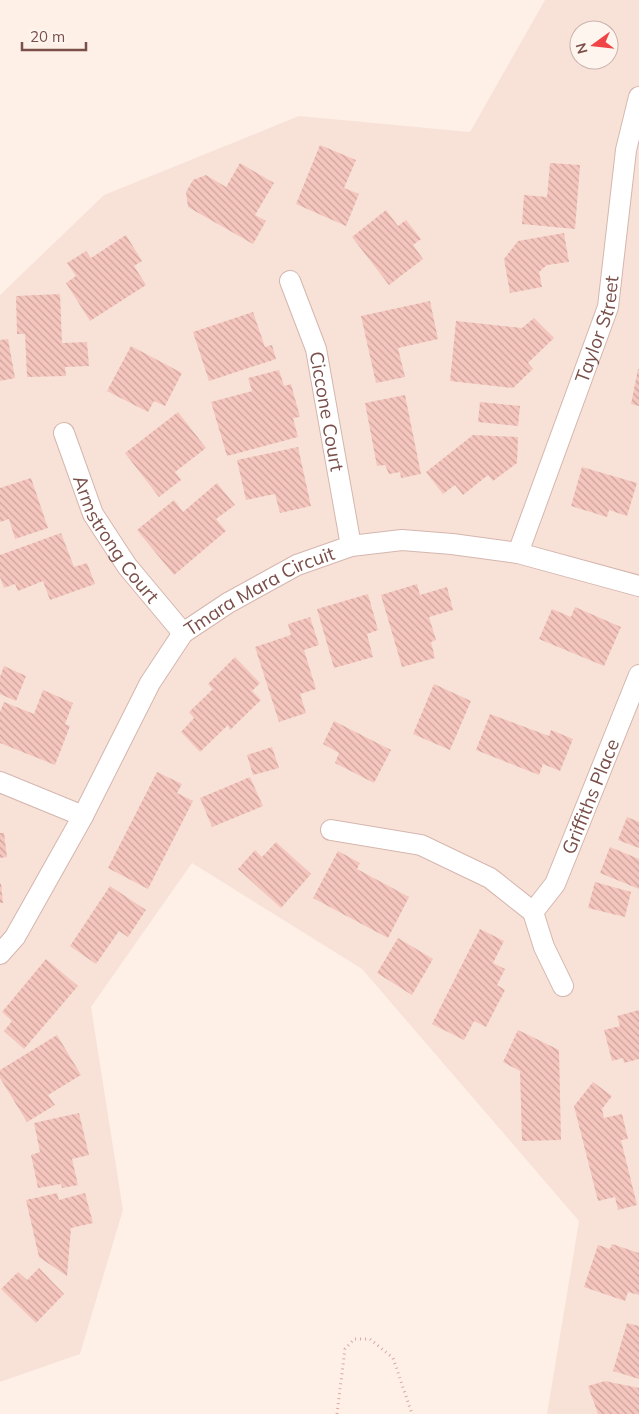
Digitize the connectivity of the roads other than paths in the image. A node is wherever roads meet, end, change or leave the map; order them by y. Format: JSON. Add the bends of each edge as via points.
{"nodes":[{"id":1,"x":639,"y":97,"type":"edge"},
{"id":2,"x":290,"y":282,"type":"dead end"},
{"id":3,"x":64,"y":434,"type":"dead end"},
{"id":4,"x":351,"y":546,"type":"junction"},
{"id":5,"x":518,"y":552,"type":"junction"},
{"id":6,"x":639,"y":586,"type":"edge"},
{"id":7,"x":183,"y":633,"type":"junction"},
{"id":8,"x":639,"y":675,"type":"edge"},
{"id":9,"x":0,"y":782,"type":"edge"},
{"id":10,"x":83,"y":816,"type":"junction"},
{"id":11,"x":331,"y":830,"type":"dead end"},
{"id":12,"x":533,"y":912,"type":"junction"},
{"id":13,"x":0,"y":954,"type":"edge"},
{"id":14,"x":563,"y":986,"type":"dead end"}],
"edges":[{"from":1,"to":5,"type":"street","name":"Taylor Street","via":[[626,150],[608,307]]},
{"from":2,"to":4,"type":"street","name":"Ciccone Court","via":[[316,349]]},
{"from":3,"to":7,"type":"street","name":"Armstrong Court","via":[[93,514],[127,566]]},
{"from":4,"to":5,"type":"street","name":"Tmara Mara Circuit","via":[[402,540]]},
{"from":4,"to":7,"type":"street","name":"Tmara Mara Circuit","via":[[297,565],[228,603]]},
{"from":5,"to":6,"type":"street","name":"Tmara Mara Circuit"},
{"from":7,"to":10,"type":"street","name":"Tmara Mara Circuit","via":[[150,683]]},
{"from":8,"to":12,"type":"street","name":"Griffiths Place","via":[[555,884]]},
{"from":9,"to":10,"type":"street"},
{"from":10,"to":13,"type":"street","name":"Tmara Mara Circuit","via":[[15,937]]},
{"from":11,"to":12,"type":"street","via":[[421,845],[490,878]]},
{"from":12,"to":14,"type":"street","via":[[544,947]]}]}
